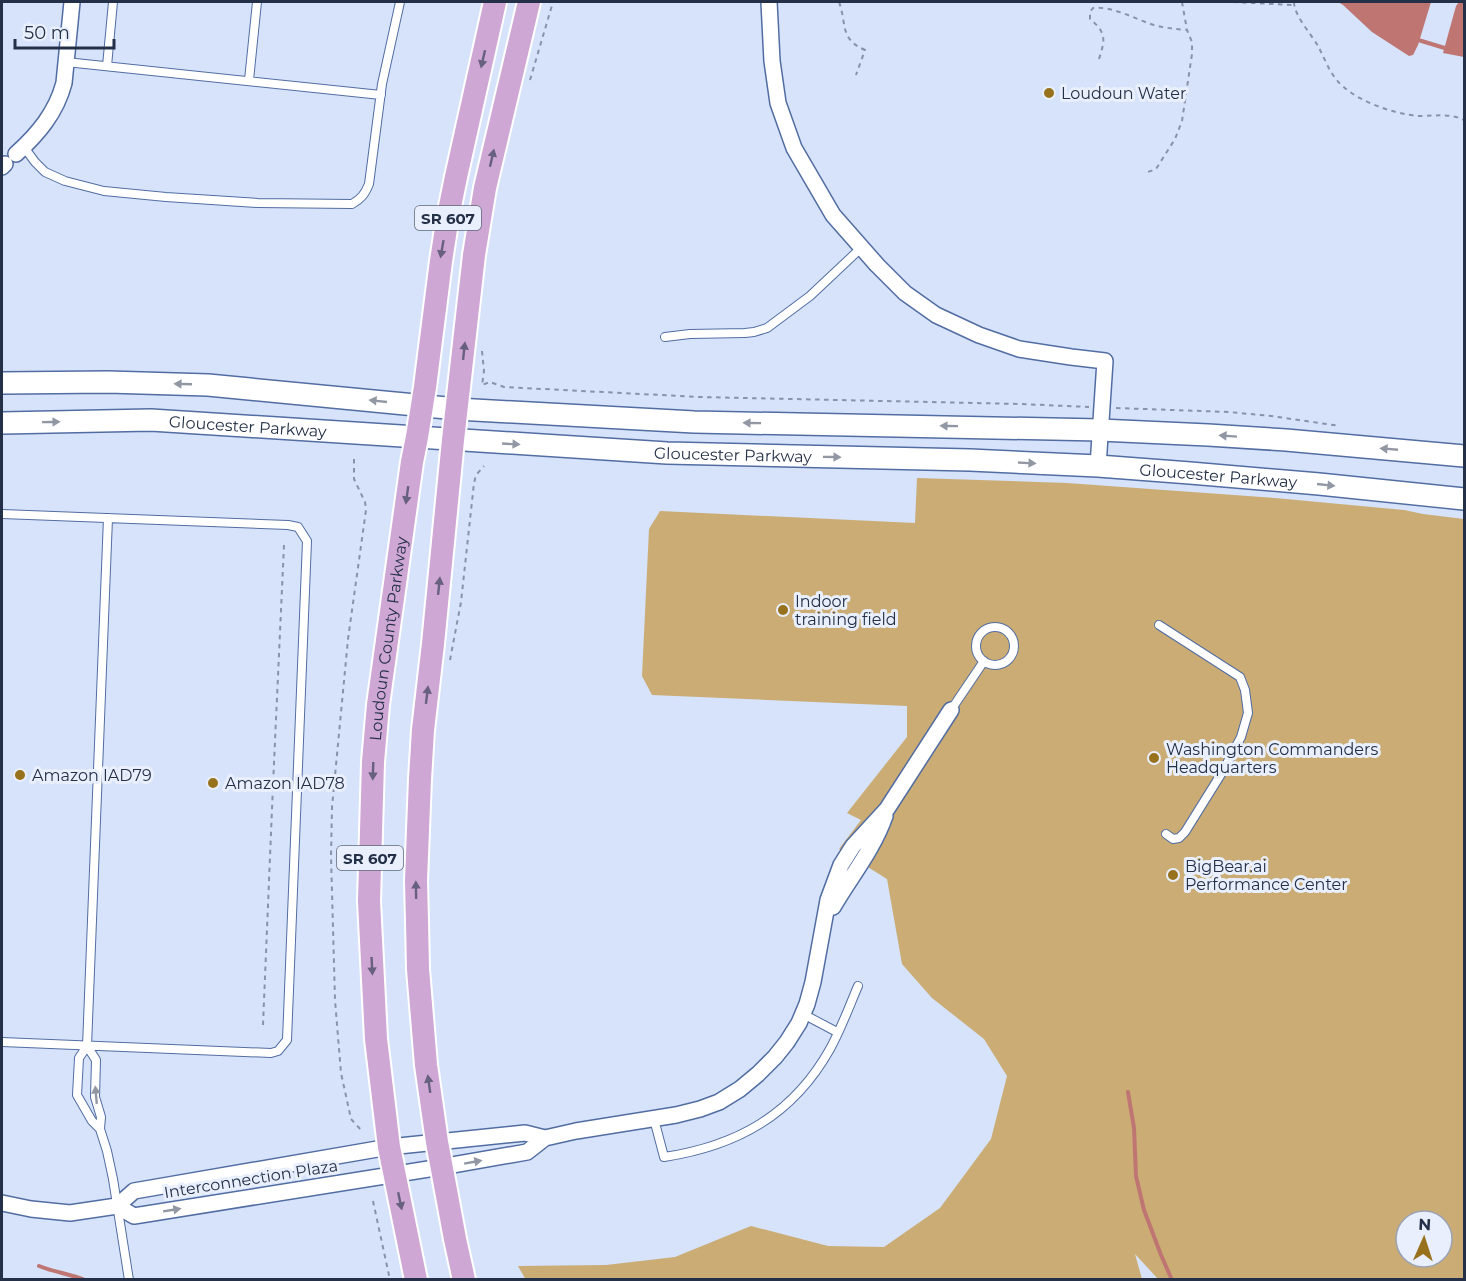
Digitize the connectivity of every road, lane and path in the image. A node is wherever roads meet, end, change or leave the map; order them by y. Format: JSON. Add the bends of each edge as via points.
{"nodes":[{"id":1,"x":72,"y":2,"type":"edge"},
{"id":2,"x":113,"y":2,"type":"edge"},
{"id":3,"x":257,"y":2,"type":"edge"},
{"id":4,"x":400,"y":2,"type":"edge"},
{"id":5,"x":495,"y":2,"type":"edge"},
{"id":6,"x":530,"y":2,"type":"edge"},
{"id":7,"x":553,"y":2,"type":"edge"},
{"id":8,"x":768,"y":2,"type":"edge"},
{"id":9,"x":839,"y":2,"type":"edge"},
{"id":10,"x":1182,"y":2,"type":"edge"},
{"id":11,"x":1233,"y":2,"type":"edge"},
{"id":12,"x":1294,"y":3,"type":"edge"},
{"id":13,"x":1187,"y":30,"type":"junction"},
{"id":14,"x":1099,"y":59,"type":"dead end"},
{"id":15,"x":66,"y":62,"type":"junction"},
{"id":16,"x":107,"y":66,"type":"junction"},
{"id":17,"x":856,"y":75,"type":"dead end"},
{"id":18,"x":249,"y":80,"type":"junction"},
{"id":19,"x":528,"y":88,"type":"dead end"},
{"id":20,"x":381,"y":95,"type":"junction"},
{"id":21,"x":1464,"y":120,"type":"edge"},
{"id":22,"x":20,"y":151,"type":"joint"},
{"id":23,"x":1145,"y":173,"type":"dead end"},
{"id":24,"x":861,"y":248,"type":"junction"},
{"id":25,"x":665,"y":337,"type":"dead end"},
{"id":26,"x":482,"y":345,"type":"dead end"},
{"id":27,"x":2,"y":383,"type":"edge"},
{"id":28,"x":422,"y":406,"type":"junction"},
{"id":29,"x":1102,"y":407,"type":"junction"},
{"id":30,"x":457,"y":409,"type":"junction"},
{"id":31,"x":2,"y":423,"type":"edge"},
{"id":32,"x":1340,"y":426,"type":"dead end"},
{"id":33,"x":1100,"y":430,"type":"junction"},
{"id":34,"x":417,"y":437,"type":"junction"},
{"id":35,"x":453,"y":440,"type":"junction"},
{"id":36,"x":1456,"y":455,"type":"edge"},
{"id":37,"x":354,"y":459,"type":"dead end"},
{"id":38,"x":484,"y":466,"type":"dead end"},
{"id":39,"x":1098,"y":466,"type":"junction"},
{"id":40,"x":1456,"y":498,"type":"edge"},
{"id":41,"x":2,"y":514,"type":"edge"},
{"id":42,"x":108,"y":518,"type":"junction"},
{"id":43,"x":284,"y":545,"type":"dead end"},
{"id":44,"x":1159,"y":625,"type":"dead end"},
{"id":45,"x":984,"y":662,"type":"junction"},
{"id":46,"x":449,"y":668,"type":"dead end"},
{"id":47,"x":951,"y":710,"type":"joint"},
{"id":48,"x":273,"y":785,"type":"junction"},
{"id":49,"x":297,"y":787,"type":"junction"},
{"id":50,"x":1166,"y":834,"type":"dead end"},
{"id":51,"x":858,"y":986,"type":"dead end"},
{"id":52,"x":803,"y":1014,"type":"junction"},
{"id":53,"x":263,"y":1025,"type":"dead end"},
{"id":54,"x":837,"y":1032,"type":"junction"},
{"id":55,"x":2,"y":1042,"type":"edge"},
{"id":56,"x":87,"y":1046,"type":"junction"},
{"id":57,"x":654,"y":1119,"type":"junction"},
{"id":58,"x":100,"y":1129,"type":"junction"},
{"id":59,"x":361,"y":1130,"type":"dead end"},
{"id":60,"x":545,"y":1138,"type":"junction"},
{"id":61,"x":437,"y":1142,"type":"junction"},
{"id":62,"x":389,"y":1147,"type":"junction"},
{"id":63,"x":441,"y":1167,"type":"junction"},
{"id":64,"x":394,"y":1174,"type":"junction"},
{"id":65,"x":373,"y":1201,"type":"dead end"},
{"id":66,"x":2,"y":1203,"type":"edge"},
{"id":67,"x":117,"y":1206,"type":"junction"},
{"id":68,"x":129,"y":1280,"type":"edge"},
{"id":69,"x":390,"y":1280,"type":"edge"},
{"id":70,"x":416,"y":1280,"type":"edge"},
{"id":71,"x":464,"y":1280,"type":"edge"}],
"edges":[{"from":1,"to":15,"type":"street"},
{"from":2,"to":16,"type":"lane"},
{"from":3,"to":18,"type":"lane"},
{"from":4,"to":20,"type":"lane"},
{"from":5,"to":28,"type":"main road","name":"Loudoun County Parkway","number":"SR 607","one_way":true,"via":[[448,216]]},
{"from":30,"to":6,"type":"main road","number":"SR 607","one_way":true,"via":[[484,198]]},
{"from":7,"to":19,"type":"path"},
{"from":8,"to":24,"type":"street","via":[[778,104],[795,148],[833,216]]},
{"from":9,"to":17,"type":"path","via":[[845,30],[854,45],[865,50]]},
{"from":10,"to":13,"type":"path"},
{"from":11,"to":12,"type":"path"},
{"from":12,"to":21,"type":"path","via":[[1336,80],[1349,91],[1395,111],[1449,114]]},
{"from":13,"to":14,"type":"path","via":[[1093,8],[1090,18],[1104,35]]},
{"from":13,"to":23,"type":"path","via":[[1192,54],[1182,121],[1156,169]]},
{"from":15,"to":16,"type":"lane"},
{"from":15,"to":22,"type":"street","via":[[57,105]]},
{"from":16,"to":18,"type":"lane"},
{"from":18,"to":20,"type":"lane"},
{"from":20,"to":22,"type":"lane","via":[[369,184],[366,193],[352,204],[258,203],[104,191],[65,182],[45,172]]},
{"from":24,"to":25,"type":"lane","via":[[810,296],[767,328],[745,333]]},
{"from":24,"to":29,"type":"street","via":[[905,293],[936,315],[979,335],[1019,349],[1105,361]]},
{"from":26,"to":29,"type":"path","via":[[482,384],[490,382],[504,387],[700,398]]},
{"from":28,"to":27,"type":"main road","name":"Gloucester Parkway","one_way":true,"via":[[208,385],[108,381]]},
{"from":28,"to":30,"type":"main road","name":"Gloucester Parkway"},
{"from":28,"to":34,"type":"main road","name":"Loudoun County Parkway","number":"SR 607"},
{"from":29,"to":32,"type":"path","via":[[1239,413]]},
{"from":29,"to":33,"type":"street"},
{"from":33,"to":30,"type":"main road","name":"Gloucester Parkway","one_way":true,"via":[[694,422]]},
{"from":30,"to":35,"type":"main road","number":"SR 607"},
{"from":31,"to":34,"type":"main road","name":"Gloucester Parkway","one_way":true,"via":[[150,420]]},
{"from":36,"to":33,"type":"main road","name":"Gloucester Parkway","one_way":true},
{"from":33,"to":39,"type":"street"},
{"from":34,"to":35,"type":"main road","name":"Gloucester Parkway"},
{"from":34,"to":62,"type":"main road","name":"Loudoun County Parkway","number":"SR 607","one_way":true,"via":[[382,675],[370,828],[369,901],[376,1039]]},
{"from":35,"to":39,"type":"main road","name":"Gloucester Parkway","one_way":true,"via":[[667,453]]},
{"from":61,"to":35,"type":"main road","number":"SR 607","one_way":true,"via":[[419,979],[416,881],[423,730]]},
{"from":37,"to":59,"type":"path","via":[[354,479],[366,510],[346,650],[331,856],[341,1073],[351,1119]]},
{"from":38,"to":46,"type":"path","via":[[474,483]]},
{"from":39,"to":40,"type":"main road","name":"Gloucester Parkway","one_way":true},
{"from":41,"to":42,"type":"lane"},
{"from":42,"to":49,"type":"lane","via":[[288,525],[303,533],[307,542]]},
{"from":42,"to":56,"type":"lane"},
{"from":43,"to":48,"type":"path"},
{"from":44,"to":50,"type":"lane","via":[[1240,677],[1248,713],[1241,737],[1185,832],[1173,839]]},
{"from":45,"to":45,"type":"lane","via":[[998,665],[1011,657],[1014,642],[1004,629],[989,628],[978,637],[977,650]]},
{"from":45,"to":47,"type":"lane"},
{"from":47,"to":52,"type":"street","via":[[887,809],[869,852],[824,923]]},
{"from":48,"to":49,"type":"path"},
{"from":48,"to":53,"type":"path"},
{"from":49,"to":56,"type":"lane","via":[[287,1040],[283,1047],[271,1053]]},
{"from":51,"to":54,"type":"lane"},
{"from":52,"to":54,"type":"lane"},
{"from":52,"to":57,"type":"street","via":[[775,1057],[740,1089],[700,1109]]},
{"from":54,"to":57,"type":"lane","via":[[796,1096],[752,1129],[715,1145],[664,1157]]},
{"from":55,"to":56,"type":"lane"},
{"from":58,"to":56,"type":"lane","one_way":true,"via":[[95,1097],[96,1060]]},
{"from":56,"to":58,"type":"lane","via":[[79,1058],[77,1095]]},
{"from":57,"to":60,"type":"street"},
{"from":58,"to":67,"type":"lane"},
{"from":60,"to":61,"type":"street","name":"Interconnection Plaza","via":[[525,1133]]},
{"from":63,"to":60,"type":"street","name":"Interconnection Plaza","one_way":true,"via":[[527,1152]]},
{"from":61,"to":62,"type":"street","name":"Interconnection Plaza"},
{"from":61,"to":63,"type":"main road","number":"SR 607"},
{"from":62,"to":64,"type":"main road","name":"Loudoun County Parkway","number":"SR 607"},
{"from":62,"to":67,"type":"street","name":"Interconnection Plaza","via":[[134,1191]]},
{"from":63,"to":64,"type":"street","name":"Interconnection Plaza"},
{"from":63,"to":71,"type":"main road","number":"SR 607"},
{"from":67,"to":64,"type":"street","name":"Interconnection Plaza","one_way":true,"via":[[134,1216]]},
{"from":64,"to":70,"type":"main road","name":"Loudoun County Parkway","number":"SR 607","one_way":true},
{"from":65,"to":69,"type":"path"},
{"from":66,"to":67,"type":"street","name":"Interconnection Plaza","via":[[70,1213]]},
{"from":67,"to":68,"type":"lane"}]}
